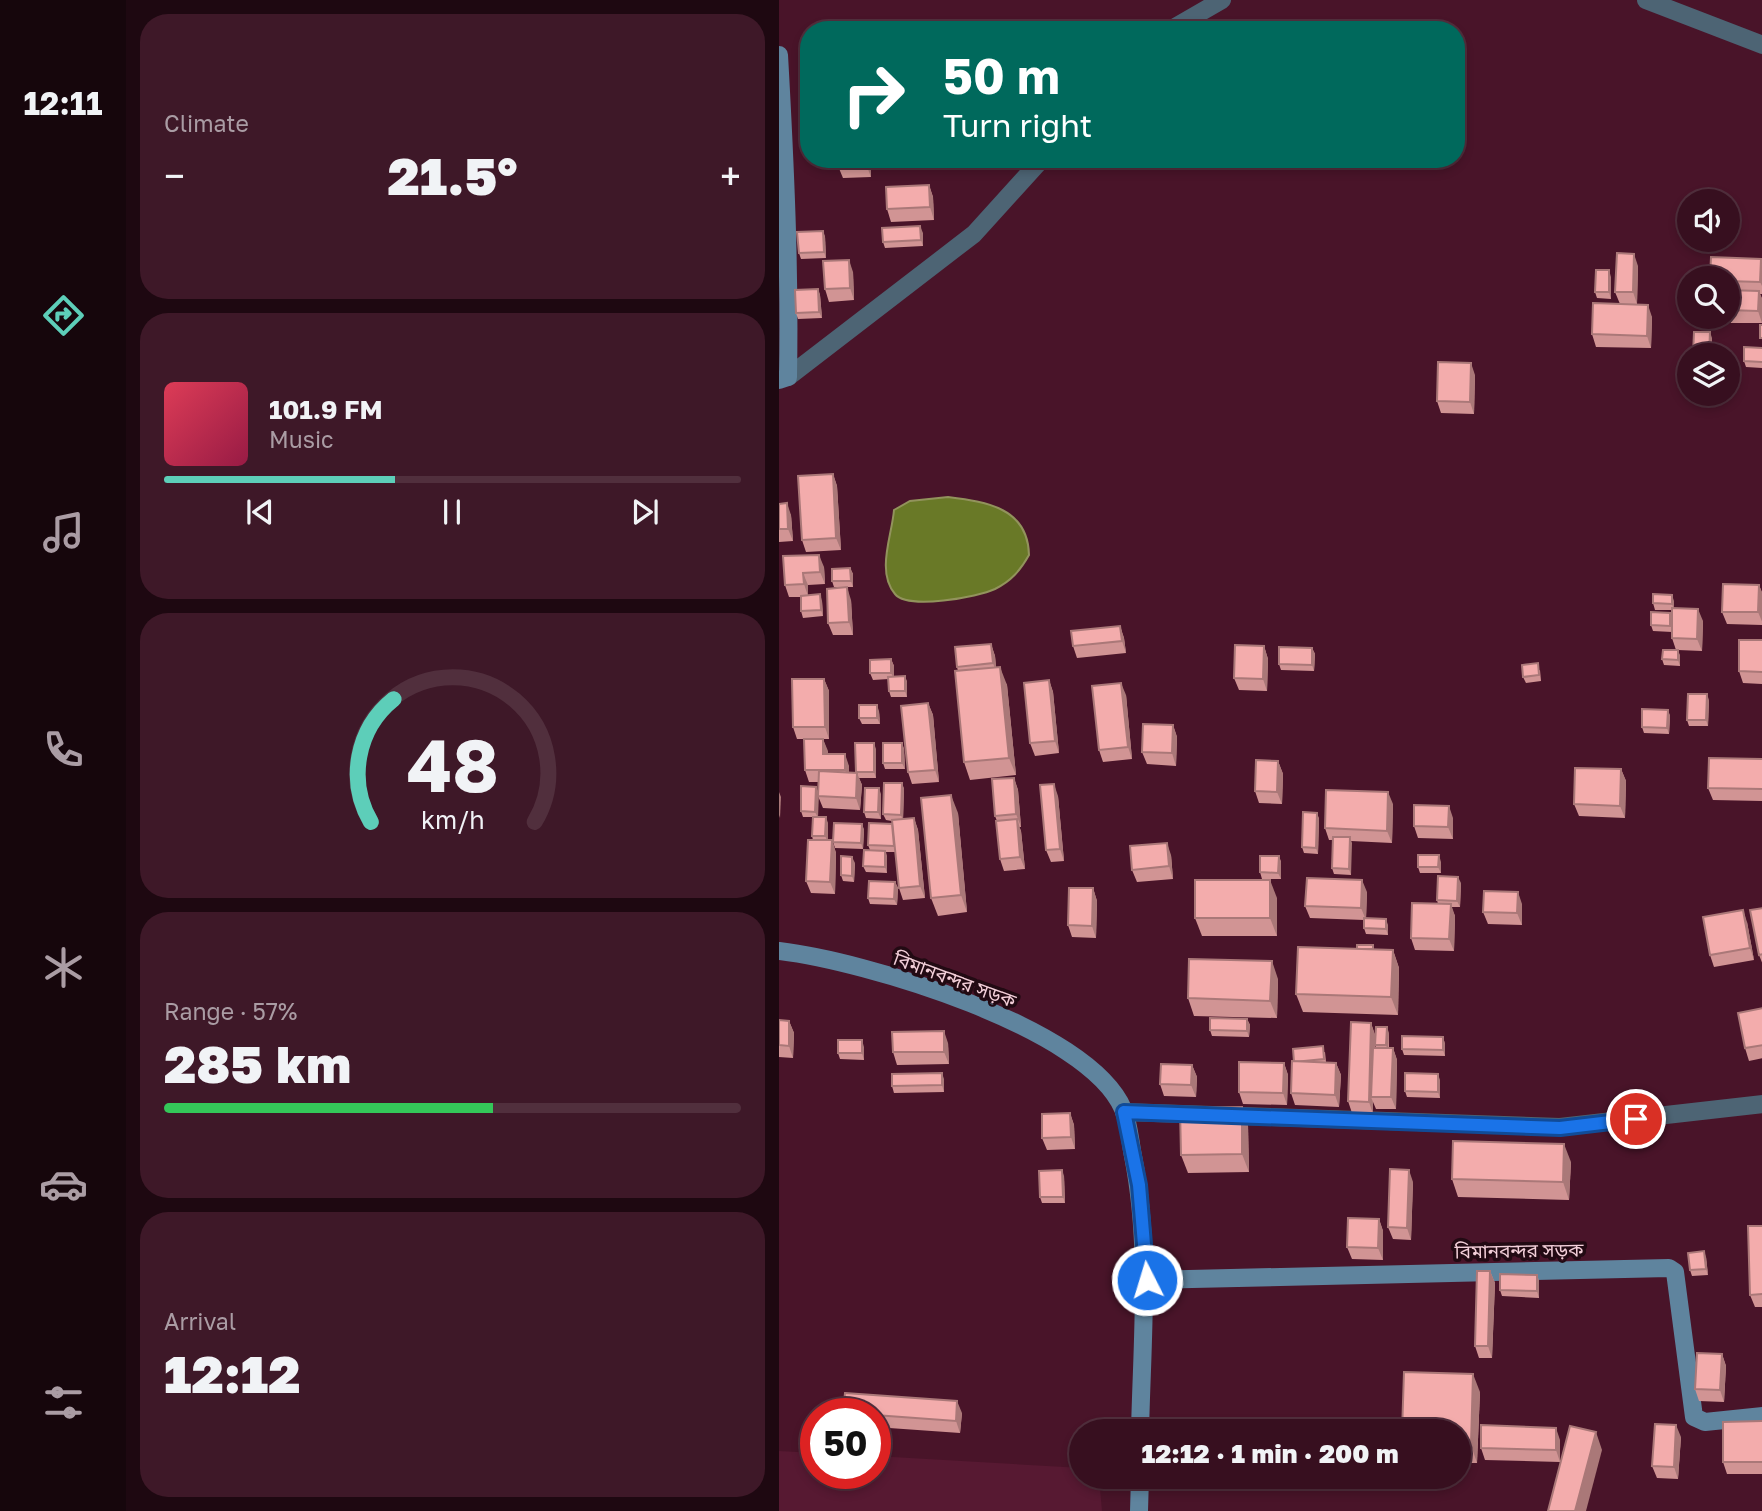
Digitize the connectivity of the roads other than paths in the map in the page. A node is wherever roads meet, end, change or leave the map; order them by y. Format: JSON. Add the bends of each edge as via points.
{"nodes":[{"id":1,"x":1222,"y":0,"type":"edge"},
{"id":2,"x":1646,"y":0,"type":"edge"},
{"id":3,"x":1186,"y":21,"type":"edge"},
{"id":4,"x":1762,"y":45,"type":"edge"},
{"id":5,"x":779,"y":55,"type":"edge"},
{"id":6,"x":1034,"y":168,"type":"edge"},
{"id":7,"x":783,"y":379,"type":"edge"},
{"id":8,"x":779,"y":951,"type":"edge"},
{"id":9,"x":1762,"y":1104,"type":"edge"},
{"id":10,"x":1124,"y":1112,"type":"junction"},
{"id":11,"x":1147,"y":1280,"type":"junction"},
{"id":12,"x":1762,"y":1416,"type":"edge"},
{"id":13,"x":1140,"y":1419,"type":"edge"},
{"id":14,"x":1140,"y":1489,"type":"edge"},
{"id":15,"x":1139,"y":1511,"type":"edge"}],
"edges":[{"from":1,"to":3,"type":"street"},
{"from":2,"to":4,"type":"street"},
{"from":5,"to":7,"type":"main road","via":[[788,227]]},
{"from":6,"to":7,"type":"street","via":[[974,234]]},
{"from":8,"to":10,"type":"main road","name":"বিমানবন্দর সড়ক","via":[[911,981],[998,1013],[1061,1048],[1112,1087]]},
{"from":9,"to":10,"type":"street","via":[[1560,1128]]},
{"from":10,"to":11,"type":"main road","name":"বিমানবন্দর সড়ক","via":[[1139,1185]]},
{"from":11,"to":12,"type":"main road","name":"বিমানবন্দর সড়ক","via":[[1669,1268],[1675,1272],[1694,1417],[1705,1422]]},
{"from":11,"to":13,"type":"main road","name":"বিমানবন্দর সড়ক","via":[[1142,1308]]},
{"from":14,"to":15,"type":"main road"}]}
